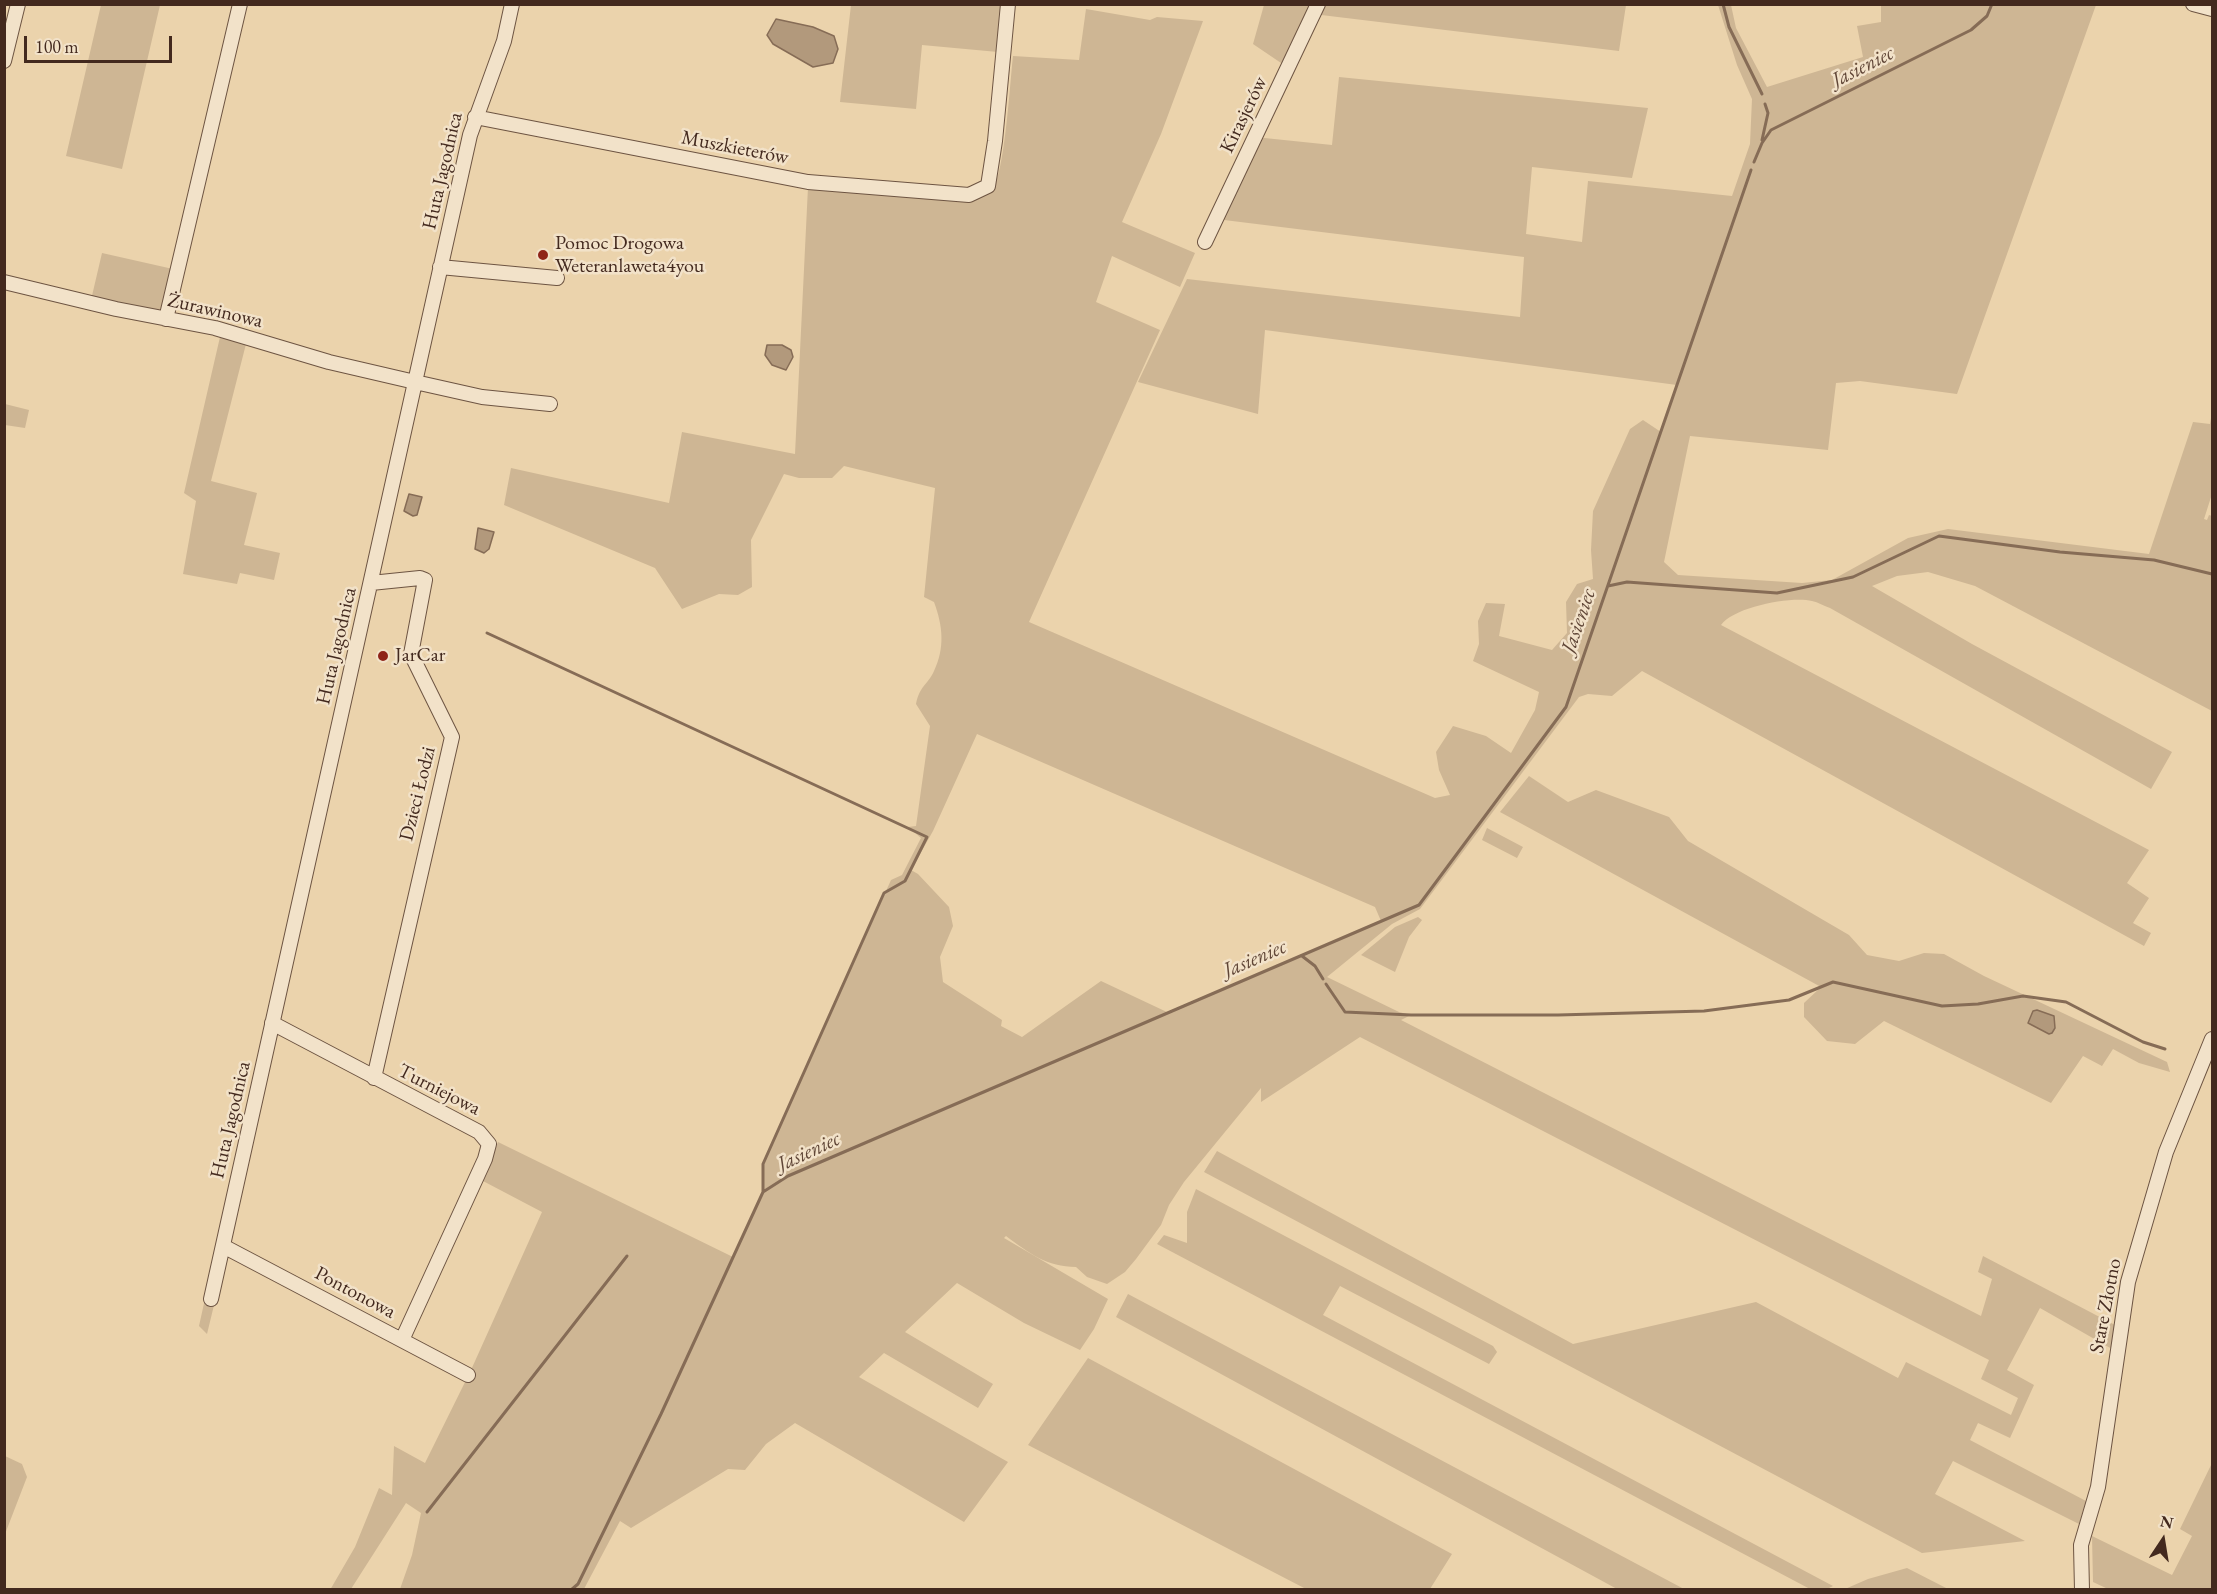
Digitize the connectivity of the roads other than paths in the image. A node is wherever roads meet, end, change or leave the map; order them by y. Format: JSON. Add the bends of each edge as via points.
{"nodes":[{"id":1,"x":18,"y":4,"type":"edge"},
{"id":2,"x":240,"y":4,"type":"edge"},
{"id":3,"x":512,"y":4,"type":"edge"},
{"id":4,"x":1008,"y":4,"type":"edge"},
{"id":5,"x":1318,"y":4,"type":"edge"},
{"id":6,"x":2193,"y":4,"type":"edge"},
{"id":7,"x":2212,"y":9,"type":"edge"},
{"id":8,"x":4,"y":61,"type":"edge"},
{"id":9,"x":475,"y":117,"type":"junction"},
{"id":10,"x":1205,"y":242,"type":"dead end"},
{"id":11,"x":440,"y":267,"type":"junction"},
{"id":12,"x":557,"y":278,"type":"dead end"},
{"id":13,"x":4,"y":282,"type":"edge"},
{"id":14,"x":166,"y":319,"type":"junction"},
{"id":15,"x":415,"y":382,"type":"junction"},
{"id":16,"x":550,"y":404,"type":"dead end"},
{"id":17,"x":371,"y":582,"type":"junction"},
{"id":18,"x":272,"y":1023,"type":"junction"},
{"id":19,"x":2212,"y":1039,"type":"edge"},
{"id":20,"x":374,"y":1078,"type":"junction"},
{"id":21,"x":223,"y":1246,"type":"junction"},
{"id":22,"x":211,"y":1299,"type":"dead end"},
{"id":23,"x":402,"y":1340,"type":"junction"},
{"id":24,"x":468,"y":1375,"type":"dead end"},
{"id":25,"x":2082,"y":1590,"type":"edge"}],
"edges":[{"from":1,"to":8,"type":"street"},
{"from":2,"to":14,"type":"street"},
{"from":3,"to":9,"type":"street","name":"Huta Jagodnica","via":[[504,41]]},
{"from":4,"to":9,"type":"street","name":"Muszkieterów","via":[[988,186],[969,195],[808,182]]},
{"from":5,"to":10,"type":"street","name":"Kirasjerów"},
{"from":6,"to":7,"type":"street"},
{"from":9,"to":11,"type":"street","name":"Huta Jagodnica"},
{"from":11,"to":12,"type":"street"},
{"from":11,"to":15,"type":"street","name":"Huta Jagodnica"},
{"from":13,"to":14,"type":"street","name":"Żurawinowa"},
{"from":14,"to":15,"type":"street","name":"Żurawinowa","via":[[215,328],[329,362]]},
{"from":15,"to":16,"type":"street","name":"Żurawinowa","via":[[482,397]]},
{"from":15,"to":17,"type":"street","name":"Huta Jagodnica"},
{"from":17,"to":18,"type":"street","name":"Huta Jagodnica"},
{"from":17,"to":20,"type":"street","name":"Dzieci Łodzi","via":[[425,580],[411,654],[452,737]]},
{"from":18,"to":20,"type":"street","name":"Turniejowa"},
{"from":18,"to":21,"type":"street","name":"Huta Jagodnica"},
{"from":19,"to":25,"type":"street","name":"Stare Złotno","via":[[2166,1152],[2128,1282],[2098,1487],[2081,1545]]},
{"from":20,"to":23,"type":"street","name":"Turniejowa","via":[[479,1132],[489,1144]]},
{"from":21,"to":22,"type":"street","name":"Huta Jagodnica"},
{"from":21,"to":23,"type":"street","name":"Pontonowa"},
{"from":23,"to":24,"type":"street","name":"Pontonowa"}]}
